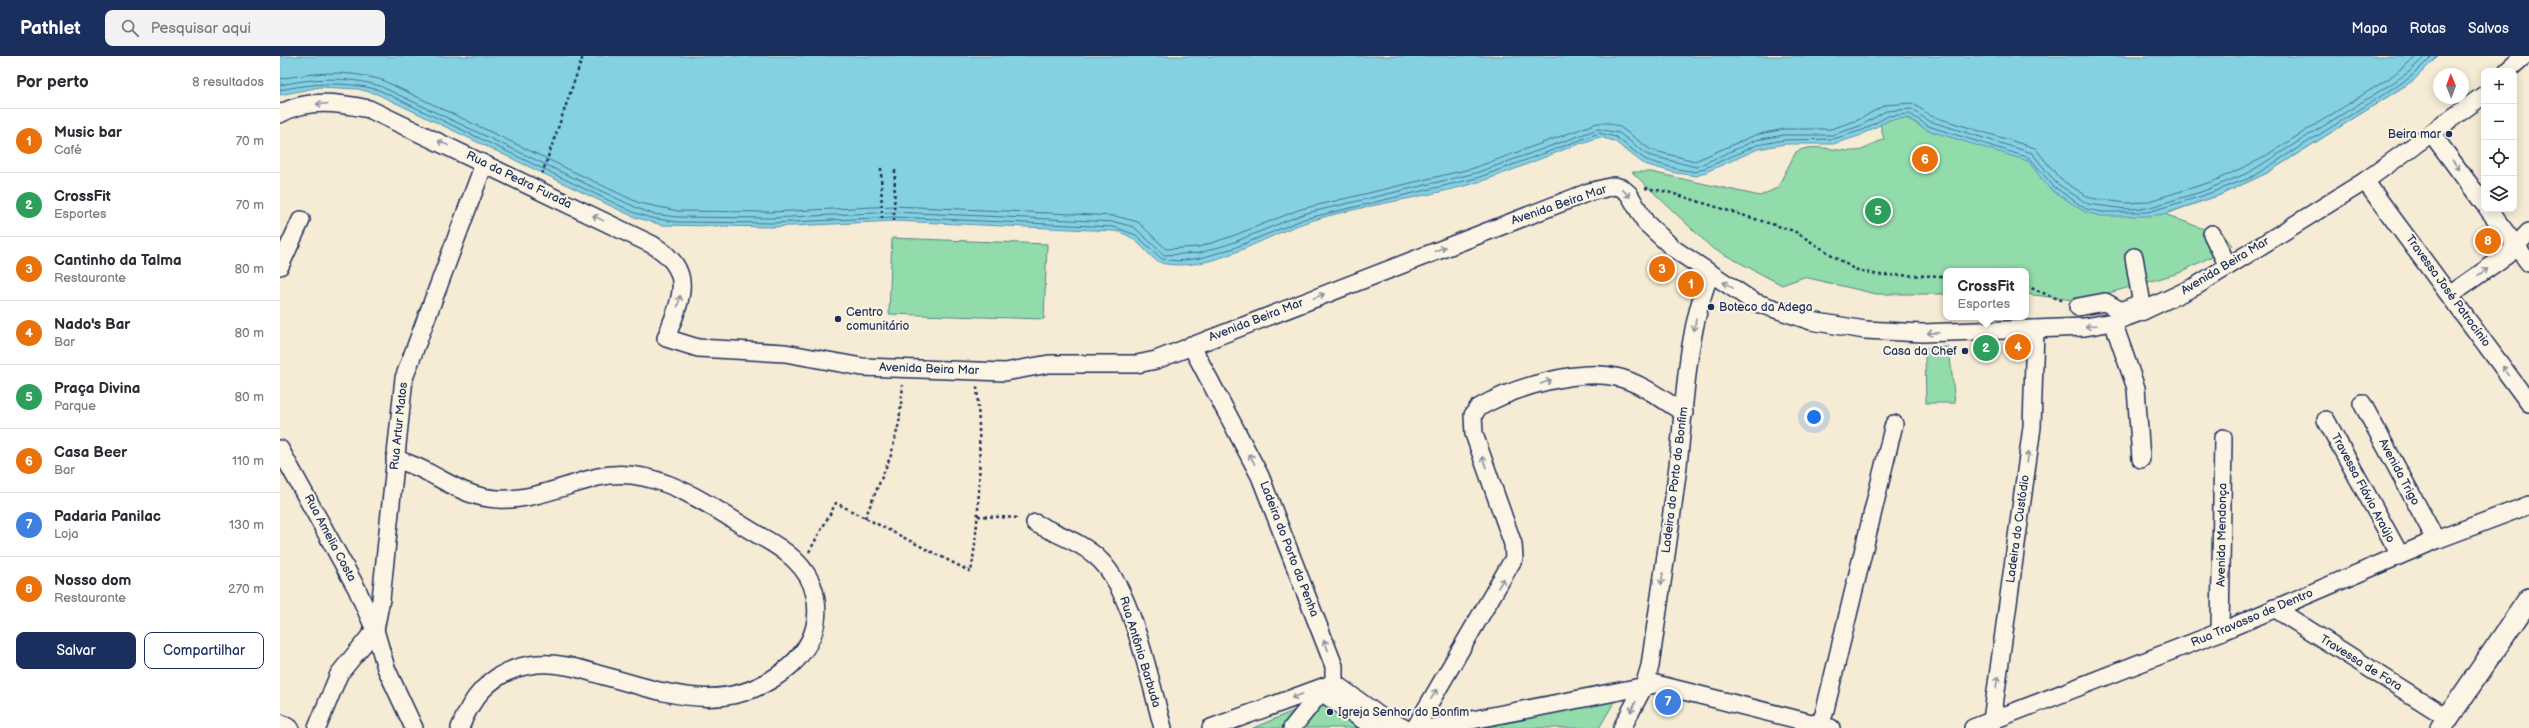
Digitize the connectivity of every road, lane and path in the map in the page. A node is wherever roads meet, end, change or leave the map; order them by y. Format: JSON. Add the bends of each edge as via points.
{"nodes":[{"id":1,"x":583,"y":56,"type":"edge"},
{"id":2,"x":2524,"y":56,"type":"edge"},
{"id":3,"x":2529,"y":58,"type":"edge"},
{"id":4,"x":2510,"y":68,"type":"edge"},
{"id":5,"x":2517,"y":68,"type":"edge"},
{"id":6,"x":2481,"y":92,"type":"edge"},
{"id":7,"x":2481,"y":97,"type":"edge"},
{"id":8,"x":280,"y":114,"type":"edge"},
{"id":9,"x":2432,"y":134,"type":"junction"},
{"id":10,"x":484,"y":164,"type":"junction"},
{"id":11,"x":881,"y":168,"type":"dead end"},
{"id":12,"x":895,"y":170,"type":"dead end"},
{"id":13,"x":2365,"y":181,"type":"junction"},
{"id":14,"x":1622,"y":188,"type":"junction"},
{"id":15,"x":537,"y":189,"type":"junction"},
{"id":16,"x":2481,"y":200,"type":"edge"},
{"id":17,"x":2490,"y":212,"type":"edge"},
{"id":18,"x":301,"y":220,"type":"dead end"},
{"id":19,"x":882,"y":221,"type":"dead end"},
{"id":20,"x":894,"y":221,"type":"dead end"},
{"id":21,"x":2529,"y":232,"type":"edge"},
{"id":22,"x":2212,"y":234,"type":"dead end"},
{"id":23,"x":2515,"y":246,"type":"junction"},
{"id":24,"x":2134,"y":258,"type":"dead end"},
{"id":25,"x":2529,"y":263,"type":"edge"},
{"id":26,"x":280,"y":266,"type":"edge"},
{"id":27,"x":2228,"y":266,"type":"junction"},
{"id":28,"x":1710,"y":274,"type":"junction"},
{"id":29,"x":1943,"y":276,"type":"edge"},
{"id":30,"x":2451,"y":294,"type":"junction"},
{"id":31,"x":2078,"y":307,"type":"dead end"},
{"id":32,"x":2143,"y":311,"type":"junction"},
{"id":33,"x":2113,"y":322,"type":"junction"},
{"id":34,"x":2035,"y":329,"type":"junction"},
{"id":35,"x":666,"y":338,"type":"joint"},
{"id":36,"x":1191,"y":345,"type":"junction"},
{"id":37,"x":905,"y":369,"type":"junction"},
{"id":38,"x":977,"y":371,"type":"junction"},
{"id":39,"x":2529,"y":402,"type":"edge"},
{"id":40,"x":2362,"y":403,"type":"dead end"},
{"id":41,"x":1684,"y":413,"type":"junction"},
{"id":42,"x":2326,"y":420,"type":"dead end"},
{"id":43,"x":1894,"y":424,"type":"dead end"},
{"id":44,"x":2223,"y":438,"type":"dead end"},
{"id":45,"x":280,"y":449,"type":"edge"},
{"id":46,"x":395,"y":458,"type":"junction"},
{"id":47,"x":2141,"y":459,"type":"dead end"},
{"id":48,"x":2529,"y":505,"type":"edge"},
{"id":49,"x":978,"y":516,"type":"junction"},
{"id":50,"x":865,"y":518,"type":"junction"},
{"id":51,"x":1035,"y":523,"type":"joint"},
{"id":52,"x":2436,"y":540,"type":"junction"},
{"id":53,"x":2400,"y":555,"type":"junction"},
{"id":54,"x":801,"y":566,"type":"junction"},
{"id":55,"x":2529,"y":599,"type":"edge"},
{"id":56,"x":2274,"y":608,"type":"junction"},
{"id":57,"x":375,"y":630,"type":"junction"},
{"id":58,"x":2220,"y":632,"type":"junction"},
{"id":59,"x":1334,"y":683,"type":"junction"},
{"id":60,"x":1644,"y":686,"type":"junction"},
{"id":61,"x":280,"y":723,"type":"edge"},
{"id":62,"x":2444,"y":723,"type":"edge"},
{"id":63,"x":1823,"y":724,"type":"edge"},
{"id":64,"x":1991,"y":725,"type":"edge"},
{"id":65,"x":290,"y":728,"type":"edge"},
{"id":66,"x":317,"y":728,"type":"edge"},
{"id":67,"x":414,"y":728,"type":"edge"},
{"id":68,"x":460,"y":728,"type":"edge"},
{"id":69,"x":1163,"y":728,"type":"edge"},
{"id":70,"x":1211,"y":728,"type":"edge"},
{"id":71,"x":1292,"y":728,"type":"edge"},
{"id":72,"x":1375,"y":728,"type":"edge"},
{"id":73,"x":1404,"y":728,"type":"edge"},
{"id":74,"x":1415,"y":728,"type":"edge"},
{"id":75,"x":1431,"y":728,"type":"edge"},
{"id":76,"x":1622,"y":728,"type":"edge"},
{"id":77,"x":1974,"y":728,"type":"edge"}],
"edges":[{"from":1,"to":15,"type":"path"},
{"from":2,"to":4,"type":"street"},
{"from":3,"to":5,"type":"street"},
{"from":6,"to":31,"type":"street","via":[[2358,178],[2190,284],[2121,311],[2105,302]]},
{"from":7,"to":9,"type":"street","name":"Avenida Beira Mar"},
{"from":10,"to":8,"type":"street","name":"Rua da Pedra Furada","one_way":true,"via":[[370,109],[342,103],[312,104]]},
{"from":9,"to":13,"type":"street","name":"Avenida Beira Mar"},
{"from":9,"to":16,"type":"street","one_way":true},
{"from":10,"to":15,"type":"street","name":"Rua da Pedra Furada"},
{"from":10,"to":46,"type":"street","name":"Rua Artur Matos","via":[[404,378]]},
{"from":11,"to":19,"type":"path"},
{"from":12,"to":20,"type":"path"},
{"from":13,"to":27,"type":"street","name":"Avenida Beira Mar"},
{"from":13,"to":30,"type":"street","name":"Travessa José Patrocínio"},
{"from":14,"to":28,"type":"street","name":"Avenida Beira Mar","one_way":true,"via":[[1659,237]]},
{"from":14,"to":29,"type":"path","via":[[1668,192],[1794,231],[1854,270],[1878,275]]},
{"from":36,"to":14,"type":"street","name":"Avenida Beira Mar","one_way":true,"via":[[1589,192],[1614,186]]},
{"from":35,"to":15,"type":"street","name":"Rua da Pedra Furada","one_way":true,"via":[[681,293],[681,277],[677,264],[653,245]]},
{"from":17,"to":23,"type":"street"},
{"from":18,"to":26,"type":"street"},
{"from":21,"to":23,"type":"street"},
{"from":22,"to":27,"type":"street"},
{"from":23,"to":25,"type":"street"},
{"from":30,"to":23,"type":"street","one_way":true,"via":[[2507,255]]},
{"from":24,"to":32,"type":"street"},
{"from":27,"to":32,"type":"street","name":"Avenida Beira Mar","via":[[2196,286]]},
{"from":34,"to":28,"type":"street","name":"Avenida Beira Mar","one_way":true,"via":[[1922,333],[1865,330],[1811,321],[1754,302]]},
{"from":28,"to":41,"type":"street","name":"Ladeira do Porto do Bonfim","one_way":true,"via":[[1698,309]]},
{"from":39,"to":30,"type":"street","name":"Travessa José Patrocínio","one_way":true},
{"from":32,"to":33,"type":"street","name":"Avenida Beira Mar"},
{"from":33,"to":34,"type":"street","name":"Avenida Beira Mar","one_way":true,"via":[[2085,327]]},
{"from":33,"to":47,"type":"street","via":[[2136,388]]},
{"from":64,"to":34,"type":"street","name":"Ladeira do Custódio","one_way":true,"via":[[2032,427]]},
{"from":35,"to":37,"type":"street","name":"Avenida Beira Mar","via":[[698,348],[785,353],[862,367]]},
{"from":36,"to":38,"type":"street","name":"Avenida Beira Mar","via":[[1156,360],[1137,364],[1066,363],[1024,370]]},
{"from":59,"to":36,"type":"street","name":"Ladeira do Porto da Penha","one_way":true,"via":[[1334,666],[1260,476]]},
{"from":37,"to":38,"type":"street","name":"Avenida Beira Mar"},
{"from":37,"to":50,"type":"path","via":[[900,423]]},
{"from":38,"to":49,"type":"path","via":[[980,434]]},
{"from":40,"to":52,"type":"street","name":"Avenida Trigo"},
{"from":41,"to":60,"type":"street","name":"Ladeira do Porto do Bonfim","one_way":true,"via":[[1650,666]]},
{"from":74,"to":41,"type":"street","one_way":true,"via":[[1514,558],[1513,544],[1474,434],[1473,415],[1478,408],[1553,379],[1598,374],[1617,377],[1635,384]]},
{"from":42,"to":53,"type":"street","name":"Travessa Flávio Araújo"},
{"from":43,"to":63,"type":"street"},
{"from":44,"to":58,"type":"street","name":"Avenida Mendonça"},
{"from":45,"to":57,"type":"street","name":"Rua Amelia Costa","via":[[338,550]]},
{"from":46,"to":54,"type":"street","via":[[477,497],[500,500],[523,498],[602,476],[626,475],[655,479],[680,490],[769,541]]},
{"from":46,"to":57,"type":"street","name":"Rua Artur Matos","via":[[382,593]]},
{"from":48,"to":52,"type":"street","name":"Rua Travasso de Dentro"},
{"from":49,"to":50,"type":"path","via":[[971,572]]},
{"from":49,"to":51,"type":"path","via":[[1011,516]]},
{"from":50,"to":54,"type":"path","via":[[836,503]]},
{"from":51,"to":69,"type":"street","name":"Rua Antônio Barbuda","via":[[1083,547],[1100,560],[1114,578],[1126,601]]},
{"from":52,"to":53,"type":"street","name":"Rua Travasso de Dentro"},
{"from":53,"to":56,"type":"street","name":"Rua Travasso de Dentro"},
{"from":54,"to":68,"type":"street","via":[[809,578],[815,596],[813,635],[803,655],[781,674],[758,688],[728,696],[700,699],[668,694],[562,665],[538,664],[511,669],[484,686],[467,707]]},
{"from":55,"to":62,"type":"main road"},
{"from":56,"to":58,"type":"street","name":"Rua Travasso de Dentro"},
{"from":56,"to":62,"type":"street","name":"Travessa de Fora"},
{"from":57,"to":66,"type":"street","via":[[339,674]]},
{"from":57,"to":67,"type":"street","name":"Rua Amelia Costa","via":[[386,668]]},
{"from":58,"to":64,"type":"street","name":"Rua Travasso de Dentro"},
{"from":59,"to":70,"type":"street","one_way":true},
{"from":59,"to":73,"type":"street","via":[[1381,717]]},
{"from":60,"to":63,"type":"street","via":[[1662,685]]},
{"from":60,"to":75,"type":"street"},
{"from":60,"to":76,"type":"street","name":"Ladeira do Porto do Bonfim","one_way":true},
{"from":61,"to":65,"type":"street"},
{"from":64,"to":77,"type":"street","name":"Rua Travasso de Dentro"},
{"from":71,"to":72,"type":"street","via":[[1322,692]]}]}
